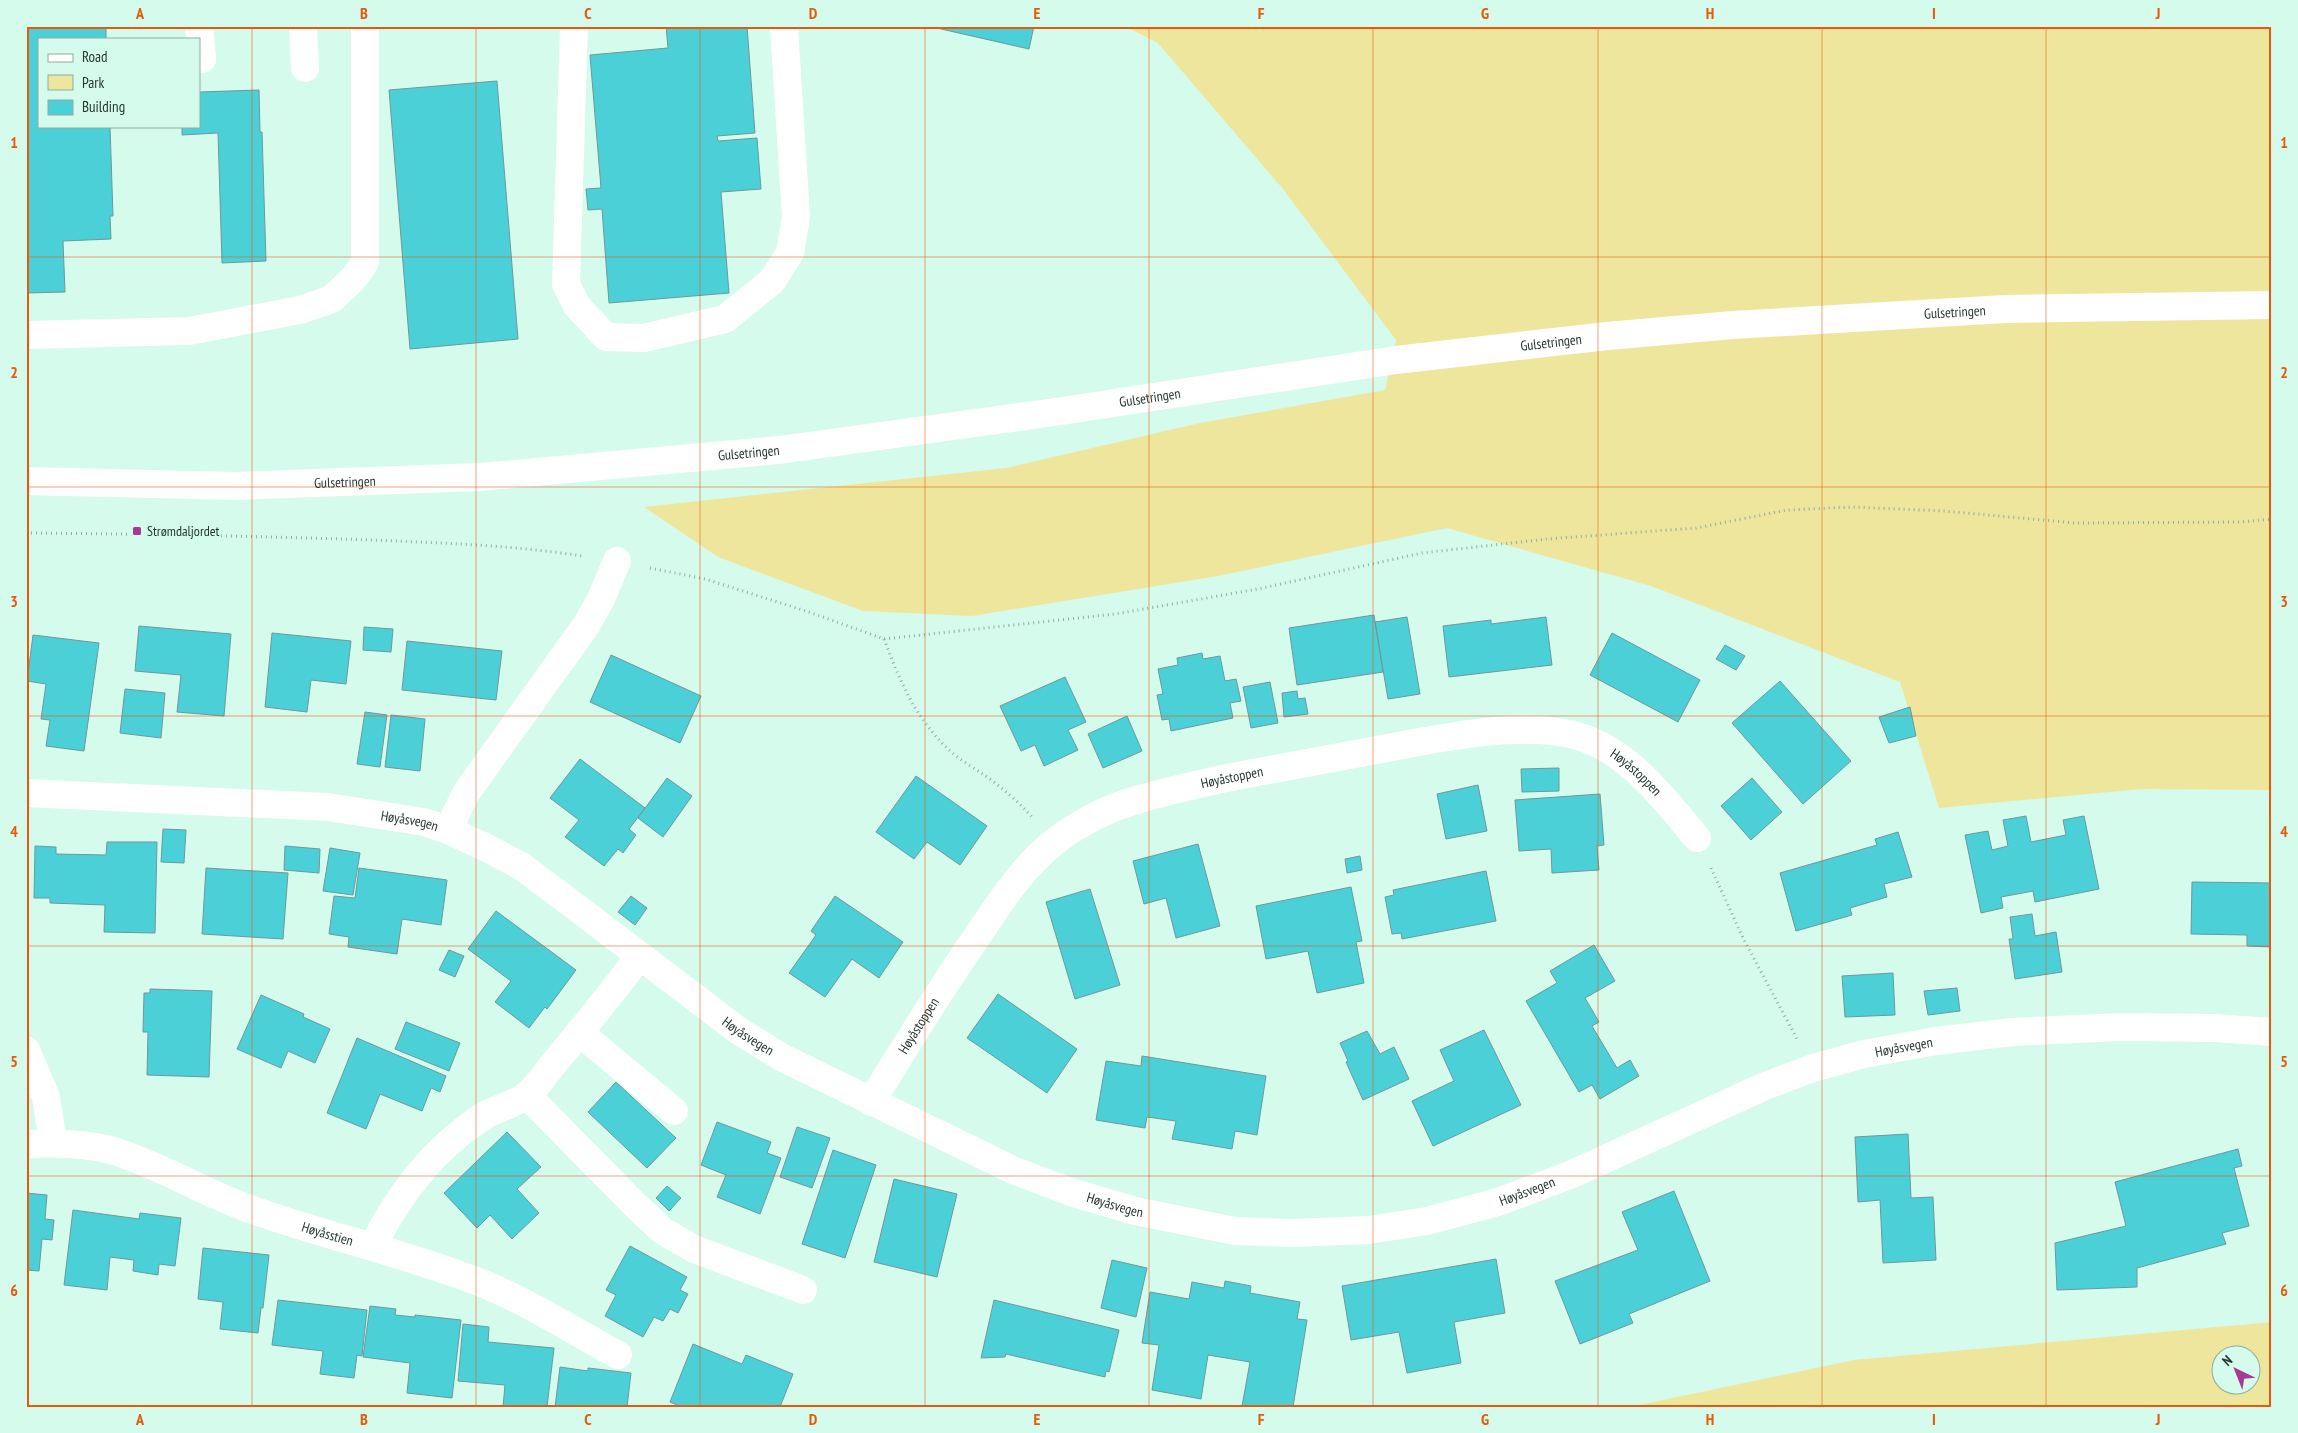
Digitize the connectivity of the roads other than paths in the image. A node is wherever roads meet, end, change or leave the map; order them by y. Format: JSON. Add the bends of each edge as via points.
{"nodes":[{"id":1,"x":199,"y":26,"type":"edge"},
{"id":2,"x":303,"y":26,"type":"edge"},
{"id":3,"x":364,"y":26,"type":"edge"},
{"id":4,"x":574,"y":26,"type":"edge"},
{"id":5,"x":784,"y":26,"type":"edge"},
{"id":6,"x":202,"y":59,"type":"dead end"},
{"id":7,"x":305,"y":68,"type":"dead end"},
{"id":8,"x":2272,"y":305,"type":"edge"},
{"id":9,"x":26,"y":335,"type":"edge"},
{"id":10,"x":26,"y":481,"type":"edge"},
{"id":11,"x":617,"y":561,"type":"road end"},
{"id":12,"x":26,"y":793,"type":"edge"},
{"id":13,"x":448,"y":830,"type":"junction"},
{"id":14,"x":1697,"y":838,"type":"road end"},
{"id":15,"x":640,"y":956,"type":"junction"},
{"id":16,"x":2272,"y":1032,"type":"edge"},
{"id":17,"x":580,"y":1033,"type":"junction"},
{"id":18,"x":26,"y":1050,"type":"edge"},
{"id":19,"x":527,"y":1095,"type":"junction"},
{"id":20,"x":871,"y":1102,"type":"junction"},
{"id":21,"x":674,"y":1111,"type":"dead end"},
{"id":22,"x":53,"y":1143,"type":"junction"},
{"id":23,"x":26,"y":1144,"type":"edge"},
{"id":24,"x":373,"y":1246,"type":"junction"},
{"id":25,"x":803,"y":1290,"type":"dead end"},
{"id":26,"x":618,"y":1355,"type":"dead end"}],
"edges":[{"from":1,"to":6,"type":"street"},
{"from":2,"to":7,"type":"street"},
{"from":3,"to":9,"type":"street","via":[[365,262],[332,299],[300,310],[189,331]]},
{"from":4,"to":5,"type":"street","via":[[566,284],[577,306],[606,337],[644,338],[724,319],[772,281],[790,253],[796,217]]},
{"from":8,"to":10,"type":"street","name":"Gulsetringen","via":[[2005,309],[1607,336],[1396,360],[778,450],[480,477],[235,486]]},
{"from":11,"to":13,"type":"street","via":[[601,599],[580,634],[466,793]]},
{"from":12,"to":13,"type":"street","name":"Høyåsvegen","via":[[328,807],[424,822]]},
{"from":13,"to":15,"type":"street","name":"Høyåsvegen","via":[[521,866]]},
{"from":14,"to":20,"type":"street","name":"Høyåstoppen","via":[[1647,781],[1609,748],[1574,735],[1540,730],[1438,739],[1232,777],[1128,802],[1091,819],[1054,842],[1027,868],[951,973]]},
{"from":15,"to":17,"type":"street"},
{"from":15,"to":20,"type":"street","name":"Høyåsvegen","via":[[739,1031],[783,1058]]},
{"from":16,"to":20,"type":"street","name":"Høyåsvegen","via":[[2121,1027],[2012,1032],[1864,1054],[1765,1086],[1570,1175],[1498,1202],[1417,1223],[1368,1230],[1235,1231],[1135,1210],[1015,1172]]},
{"from":17,"to":19,"type":"street"},
{"from":17,"to":21,"type":"street"},
{"from":18,"to":22,"type":"street","via":[[46,1096]]},
{"from":19,"to":24,"type":"street","via":[[480,1118],[452,1139],[431,1160],[388,1217]]},
{"from":19,"to":25,"type":"street","via":[[663,1231],[694,1249]]},
{"from":22,"to":23,"type":"street","name":"Høyåsstien"},
{"from":22,"to":24,"type":"street","name":"Høyåsstien","via":[[116,1152],[252,1210],[303,1228]]},
{"from":24,"to":26,"type":"street","name":"Høyåsstien","via":[[485,1285]]}]}
